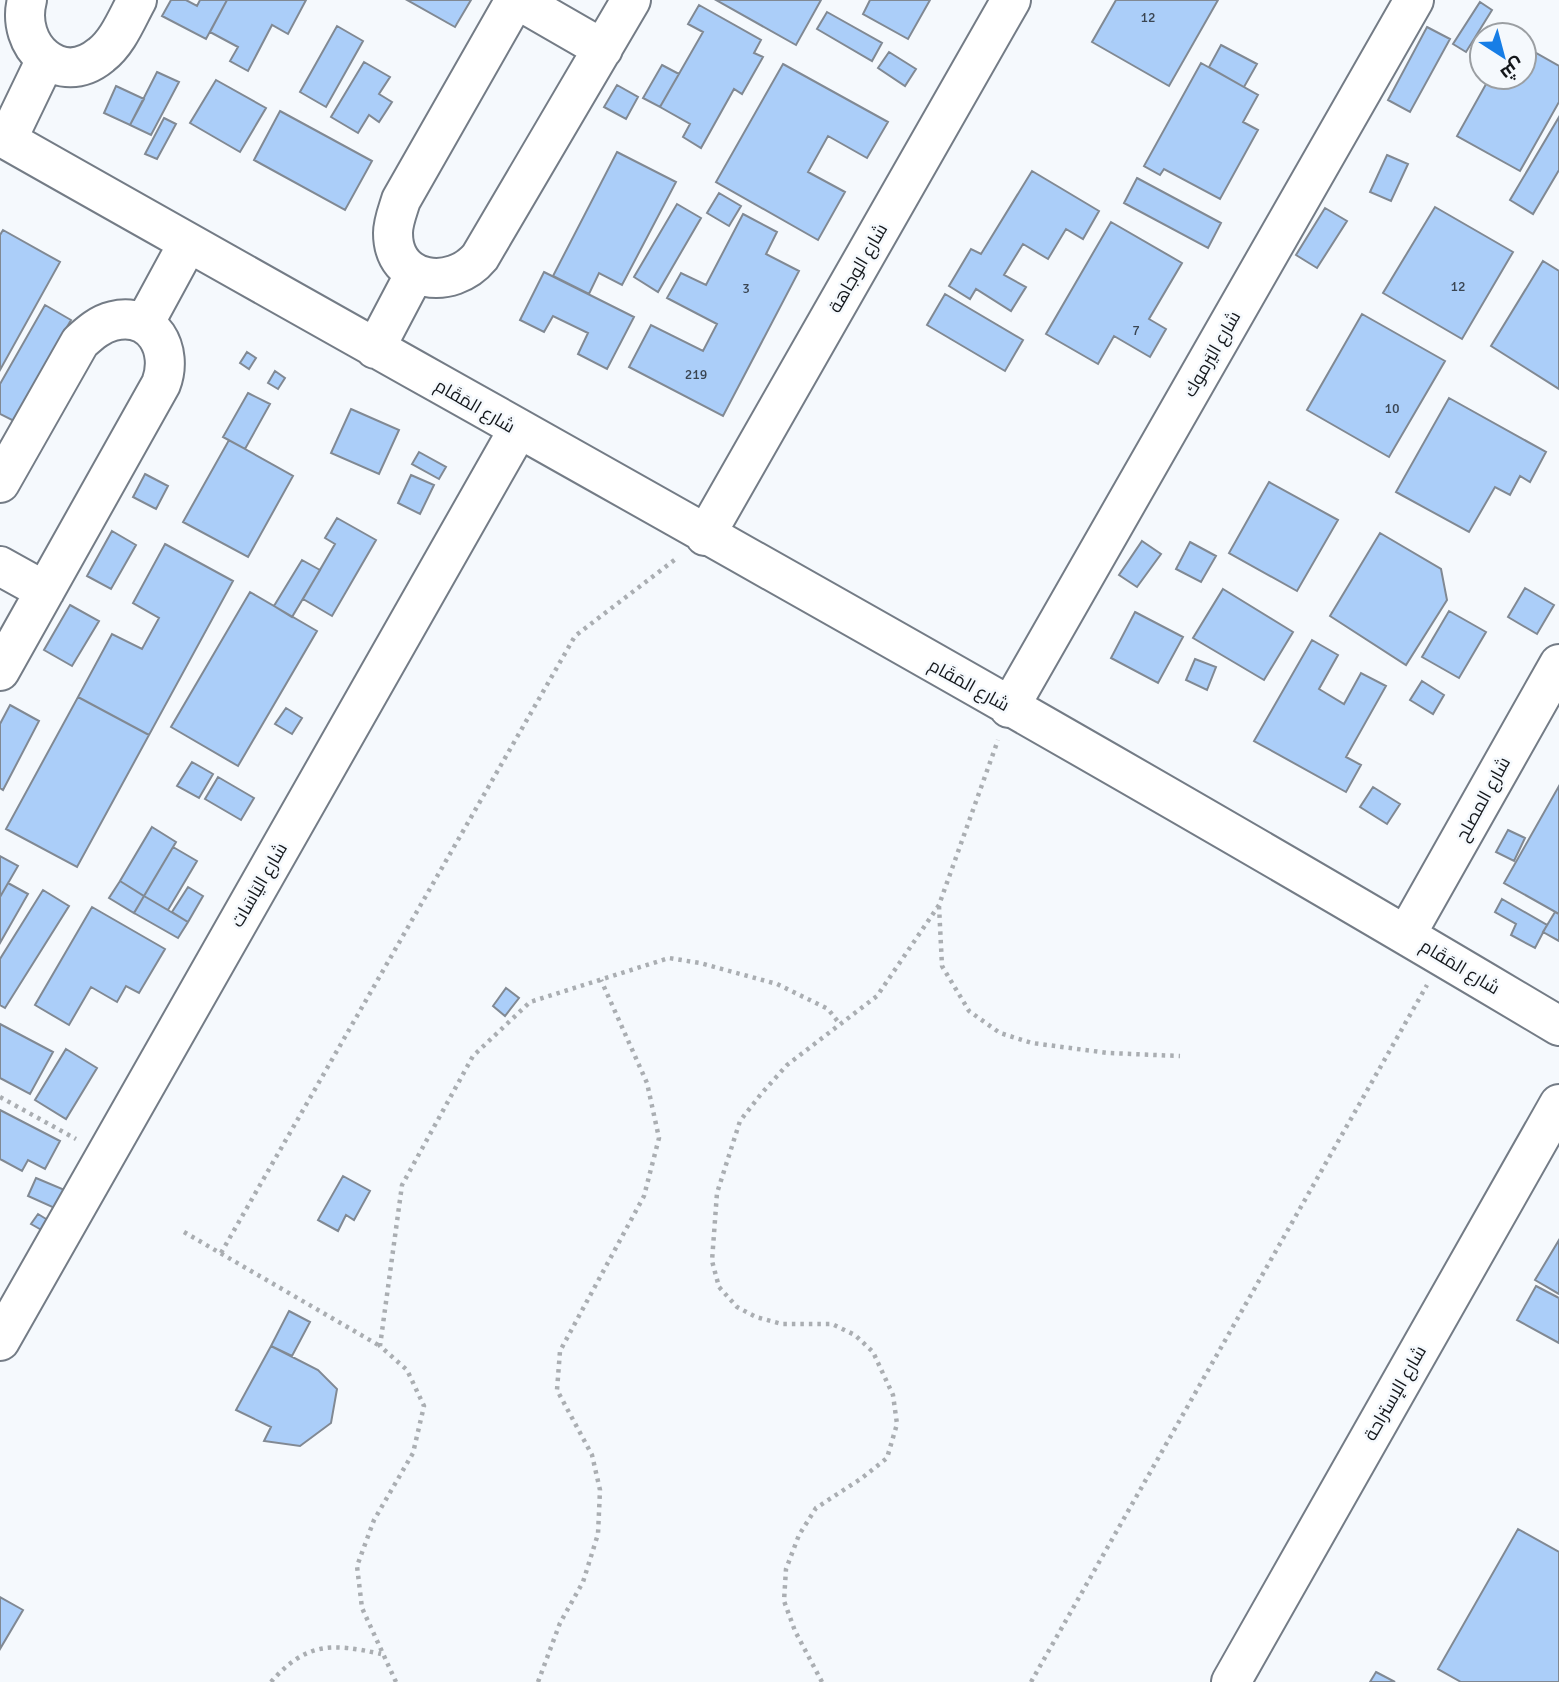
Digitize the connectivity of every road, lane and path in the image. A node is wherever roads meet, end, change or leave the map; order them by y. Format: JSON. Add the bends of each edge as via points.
{"nodes":[{"id":1,"x":27,"y":0,"type":"edge"},
{"id":2,"x":137,"y":0,"type":"edge"},
{"id":3,"x":517,"y":0,"type":"edge"},
{"id":4,"x":631,"y":0,"type":"edge"},
{"id":5,"x":1011,"y":0,"type":"edge"},
{"id":6,"x":1415,"y":0,"type":"edge"},
{"id":7,"x":603,"y":49,"type":"junction"},
{"id":8,"x":46,"y":59,"type":"junction"},
{"id":9,"x":4,"y":138,"type":"edge"},
{"id":10,"x":188,"y":243,"type":"junction"},
{"id":11,"x":415,"y":273,"type":"junction"},
{"id":12,"x":144,"y":324,"type":"junction"},
{"id":13,"x":375,"y":349,"type":"junction"},
{"id":14,"x":518,"y":430,"type":"junction"},
{"id":15,"x":0,"y":483,"type":"edge"},
{"id":16,"x":705,"y":536,"type":"junction"},
{"id":17,"x":0,"y":566,"type":"edge"},
{"id":18,"x":45,"y":591,"type":"junction"},
{"id":19,"x":1559,"y":664,"type":"edge"},
{"id":20,"x":0,"y":671,"type":"edge"},
{"id":21,"x":1009,"y":708,"type":"junction"},
{"id":22,"x":939,"y":905,"type":"junction"},
{"id":23,"x":1406,"y":935,"type":"junction"},
{"id":24,"x":1443,"y":957,"type":"junction"},
{"id":25,"x":601,"y":980,"type":"junction"},
{"id":26,"x":839,"y":1023,"type":"junction"},
{"id":27,"x":1559,"y":1026,"type":"edge"},
{"id":28,"x":1180,"y":1056,"type":"dead end"},
{"id":29,"x":0,"y":1097,"type":"edge"},
{"id":30,"x":1559,"y":1104,"type":"edge"},
{"id":31,"x":105,"y":1155,"type":"junction"},
{"id":32,"x":184,"y":1232,"type":"dead end"},
{"id":33,"x":221,"y":1253,"type":"junction"},
{"id":34,"x":0,"y":1341,"type":"edge"},
{"id":35,"x":380,"y":1346,"type":"junction"},
{"id":36,"x":382,"y":1654,"type":"junction"},
{"id":37,"x":271,"y":1682,"type":"edge"},
{"id":38,"x":396,"y":1682,"type":"edge"},
{"id":39,"x":538,"y":1682,"type":"edge"},
{"id":40,"x":822,"y":1682,"type":"edge"},
{"id":41,"x":1031,"y":1682,"type":"edge"},
{"id":42,"x":1231,"y":1682,"type":"edge"}],
"edges":[{"from":1,"to":8,"type":"street","via":[[26,34]]},
{"from":2,"to":8,"type":"street","via":[[103,54],[75,66]]},
{"from":3,"to":7,"type":"street"},
{"from":3,"to":11,"type":"street","via":[[401,200],[393,232],[396,248]]},
{"from":4,"to":7,"type":"street"},
{"from":5,"to":16,"type":"street","name":"شارع الوجاهة"},
{"from":6,"to":21,"type":"street","name":"شارع اليَرموك"},
{"from":7,"to":11,"type":"street","via":[[471,268],[444,280]]},
{"from":8,"to":9,"type":"street","name":"شارع المَقَام"},
{"from":9,"to":10,"type":"street","name":"شارع المَقَام"},
{"from":10,"to":12,"type":"street"},
{"from":10,"to":13,"type":"street","name":"شارع المَقَام"},
{"from":11,"to":13,"type":"street"},
{"from":12,"to":15,"type":"street","via":[[110,321],[80,342]]},
{"from":12,"to":18,"type":"street","via":[[163,344],[166,371]]},
{"from":13,"to":14,"type":"street","name":"شارع المَقَام"},
{"from":14,"to":16,"type":"street","name":"شارع المَقَام"},
{"from":14,"to":31,"type":"street","name":"شارع اليَاسَات"},
{"from":16,"to":21,"type":"street","name":"شارع المَقَام"},
{"from":16,"to":33,"type":"path","via":[[575,636]]},
{"from":17,"to":18,"type":"street"},
{"from":18,"to":20,"type":"street"},
{"from":19,"to":23,"type":"street","name":"شارع المصلح"},
{"from":21,"to":22,"type":"path"},
{"from":21,"to":23,"type":"street","name":"شارع المَقَام"},
{"from":22,"to":26,"type":"path","via":[[877,996]]},
{"from":22,"to":28,"type":"path","via":[[942,966],[969,1011],[1000,1033],[1032,1043],[1108,1053]]},
{"from":23,"to":24,"type":"street","name":"شارع المَقَام"},
{"from":24,"to":27,"type":"street","name":"شارع المَقَام"},
{"from":24,"to":41,"type":"path"},
{"from":25,"to":26,"type":"path","via":[[669,958],[700,963],[777,984],[828,1009]]},
{"from":25,"to":35,"type":"path","via":[[530,1002],[472,1056],[402,1185]]},
{"from":25,"to":39,"type":"path","via":[[647,1083],[659,1138],[644,1196],[560,1351],[557,1390],[592,1455],[600,1490],[598,1534],[583,1582],[560,1623]]},
{"from":26,"to":40,"type":"path","via":[[787,1065],[740,1121],[717,1193],[712,1248],[719,1287],[737,1307],[782,1324],[832,1324],[855,1335],[873,1352],[893,1395],[897,1424],[887,1458],[816,1507],[786,1569],[784,1601]]},
{"from":29,"to":31,"type":"path"},
{"from":30,"to":42,"type":"street","name":"شارع الإستراحة"},
{"from":31,"to":34,"type":"street","name":"شارع اليَاسَات"},
{"from":32,"to":33,"type":"path"},
{"from":33,"to":35,"type":"path"},
{"from":35,"to":36,"type":"path","via":[[407,1370],[424,1406],[413,1453],[373,1520],[357,1566],[362,1608]]},
{"from":36,"to":37,"type":"path","via":[[341,1645],[312,1650],[284,1667]]},
{"from":36,"to":38,"type":"path"}]}
